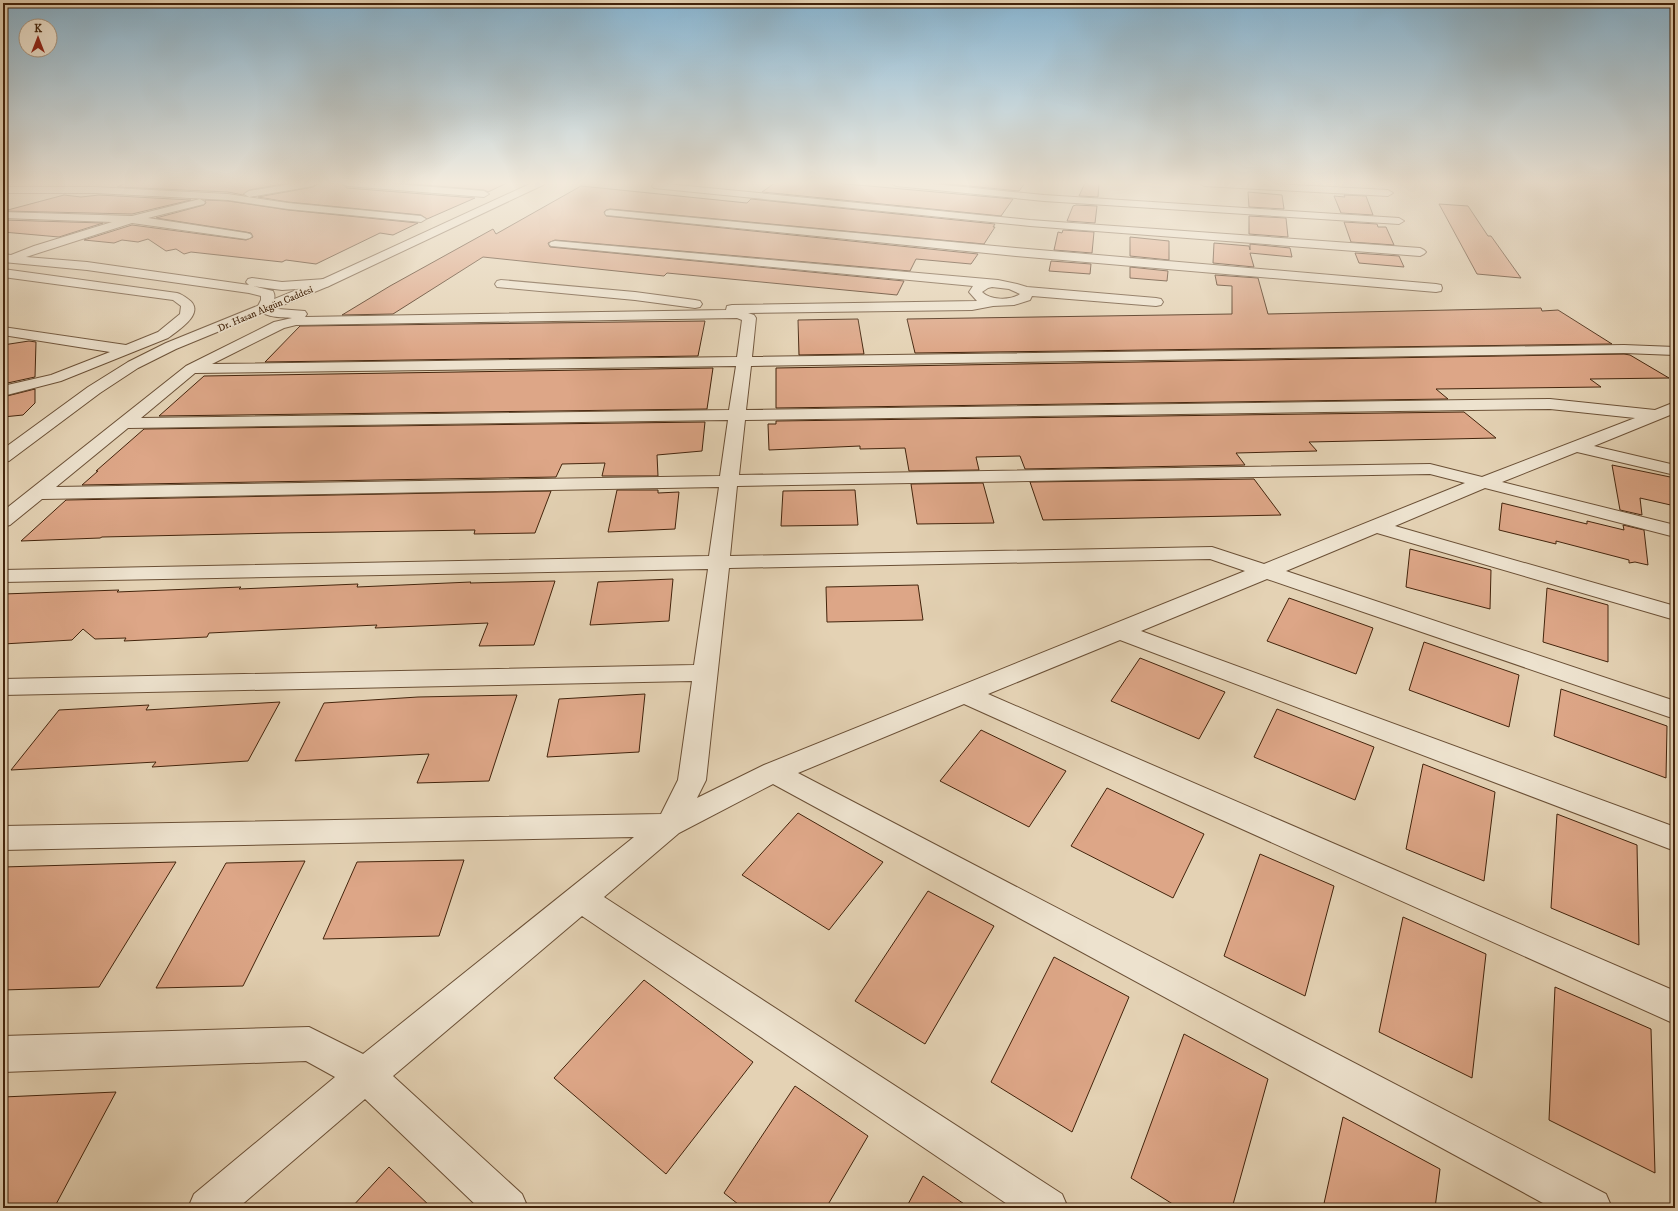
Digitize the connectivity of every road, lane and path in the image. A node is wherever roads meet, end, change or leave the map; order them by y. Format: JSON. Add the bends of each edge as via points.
{"nodes":[{"id":1,"x":63,"y":240,"type":"edge"},
{"id":2,"x":418,"y":240,"type":"edge"},
{"id":3,"x":919,"y":240,"type":"edge"},
{"id":4,"x":1224,"y":240,"type":"edge"},
{"id":5,"x":555,"y":244,"type":"dead end"},
{"id":6,"x":1018,"y":248,"type":"junction"},
{"id":7,"x":1420,"y":252,"type":"dead end"},
{"id":8,"x":8,"y":256,"type":"edge"},
{"id":9,"x":3,"y":273,"type":"edge"},
{"id":10,"x":325,"y":283,"type":"junction"},
{"id":11,"x":501,"y":284,"type":"dead end"},
{"id":12,"x":991,"y":284,"type":"junction"},
{"id":13,"x":1007,"y":285,"type":"junction"},
{"id":14,"x":1436,"y":288,"type":"dead end"},
{"id":15,"x":1024,"y":291,"type":"junction"},
{"id":16,"x":992,"y":302,"type":"junction"},
{"id":17,"x":1156,"y":302,"type":"dead end"},
{"id":18,"x":264,"y":308,"type":"junction"},
{"id":19,"x":728,"y":309,"type":"junction"},
{"id":20,"x":3,"y":331,"type":"edge"},
{"id":21,"x":127,"y":350,"type":"junction"},
{"id":22,"x":1675,"y":351,"type":"edge"},
{"id":23,"x":744,"y":361,"type":"junction"},
{"id":24,"x":191,"y":369,"type":"junction"},
{"id":25,"x":3,"y":391,"type":"edge"},
{"id":26,"x":1669,"y":414,"type":"edge"},
{"id":27,"x":738,"y":415,"type":"junction"},
{"id":28,"x":124,"y":423,"type":"junction"},
{"id":29,"x":1576,"y":447,"type":"junction"},
{"id":30,"x":3,"y":457,"type":"edge"},
{"id":31,"x":1675,"y":470,"type":"edge"},
{"id":32,"x":730,"y":481,"type":"junction"},
{"id":33,"x":1484,"y":482,"type":"junction"},
{"id":34,"x":38,"y":493,"type":"junction"},
{"id":35,"x":3,"y":521,"type":"edge"},
{"id":36,"x":1374,"y":526,"type":"junction"},
{"id":37,"x":1675,"y":531,"type":"edge"},
{"id":38,"x":719,"y":563,"type":"junction"},
{"id":39,"x":1265,"y":571,"type":"junction"},
{"id":40,"x":3,"y":576,"type":"edge"},
{"id":41,"x":1675,"y":613,"type":"edge"},
{"id":42,"x":1120,"y":631,"type":"junction"},
{"id":43,"x":706,"y":673,"type":"junction"},
{"id":44,"x":3,"y":687,"type":"edge"},
{"id":45,"x":964,"y":694,"type":"junction"},
{"id":46,"x":1675,"y":710,"type":"edge"},
{"id":47,"x":773,"y":772,"type":"junction"},
{"id":48,"x":669,"y":825,"type":"junction"},
{"id":49,"x":3,"y":838,"type":"edge"},
{"id":50,"x":1675,"y":838,"type":"edge"},
{"id":51,"x":580,"y":898,"type":"junction"},
{"id":52,"x":1675,"y":1008,"type":"edge"},
{"id":53,"x":3,"y":1054,"type":"edge"},
{"id":54,"x":366,"y":1074,"type":"junction"},
{"id":55,"x":208,"y":1208,"type":"edge"},
{"id":56,"x":508,"y":1208,"type":"edge"},
{"id":57,"x":1048,"y":1208,"type":"edge"},
{"id":58,"x":1592,"y":1208,"type":"edge"}],
"edges":[{"from":1,"to":8,"type":"street"},
{"from":2,"to":10,"type":"street","name":"Dr. Hasan Akgün Caddesi"},
{"from":3,"to":6,"type":"street"},
{"from":4,"to":7,"type":"street"},
{"from":5,"to":12,"type":"street"},
{"from":6,"to":13,"type":"street"},
{"from":6,"to":14,"type":"street"},
{"from":8,"to":10,"type":"street","via":[[177,272],[282,286]]},
{"from":8,"to":18,"type":"street","via":[[250,289],[268,294]]},
{"from":9,"to":21,"type":"street","via":[[140,291],[177,298],[188,305],[187,315],[178,324],[163,335]]},
{"from":10,"to":18,"type":"street","name":"Dr. Hasan Akgün Caddesi"},
{"from":11,"to":19,"type":"street","via":[[635,296]]},
{"from":12,"to":13,"type":"street"},
{"from":12,"to":16,"type":"street","via":[[980,287],[975,292],[980,298]]},
{"from":13,"to":15,"type":"street"},
{"from":15,"to":16,"type":"street","via":[[1025,297],[1016,302]]},
{"from":15,"to":17,"type":"street"},
{"from":16,"to":19,"type":"street","via":[[972,306]]},
{"from":18,"to":19,"type":"street","via":[[276,313],[302,314]]},
{"from":18,"to":30,"type":"street","name":"Dr. Hasan Akgün Caddesi","via":[[171,346],[133,365],[94,390]]},
{"from":20,"to":21,"type":"street"},
{"from":21,"to":25,"type":"street","via":[[56,378]]},
{"from":22,"to":23,"type":"street","via":[[1624,349]]},
{"from":23,"to":24,"type":"street"},
{"from":23,"to":24,"type":"street","via":[[749,318],[731,314],[296,321],[279,325]]},
{"from":23,"to":27,"type":"street"},
{"from":24,"to":28,"type":"street"},
{"from":26,"to":27,"type":"street","via":[[1550,404]]},
{"from":26,"to":29,"type":"street"},
{"from":27,"to":28,"type":"street"},
{"from":27,"to":32,"type":"street"},
{"from":28,"to":34,"type":"street"},
{"from":29,"to":31,"type":"street"},
{"from":29,"to":33,"type":"street"},
{"from":32,"to":33,"type":"street","via":[[1430,469]]},
{"from":32,"to":34,"type":"street"},
{"from":32,"to":38,"type":"street"},
{"from":33,"to":36,"type":"street"},
{"from":33,"to":37,"type":"street"},
{"from":34,"to":35,"type":"street"},
{"from":36,"to":39,"type":"street"},
{"from":36,"to":41,"type":"street"},
{"from":38,"to":39,"type":"street","via":[[1212,553]]},
{"from":38,"to":40,"type":"street"},
{"from":38,"to":43,"type":"street"},
{"from":39,"to":42,"type":"street"},
{"from":39,"to":46,"type":"street"},
{"from":42,"to":45,"type":"street"},
{"from":42,"to":50,"type":"street"},
{"from":43,"to":44,"type":"street"},
{"from":43,"to":48,"type":"street","via":[[692,780]]},
{"from":45,"to":47,"type":"street"},
{"from":45,"to":52,"type":"street"},
{"from":47,"to":48,"type":"street"},
{"from":47,"to":58,"type":"street"},
{"from":48,"to":49,"type":"street"},
{"from":48,"to":51,"type":"street"},
{"from":51,"to":54,"type":"street"},
{"from":51,"to":57,"type":"street"},
{"from":53,"to":54,"type":"street","via":[[309,1044]]},
{"from":54,"to":55,"type":"street"},
{"from":54,"to":56,"type":"street"}]}
